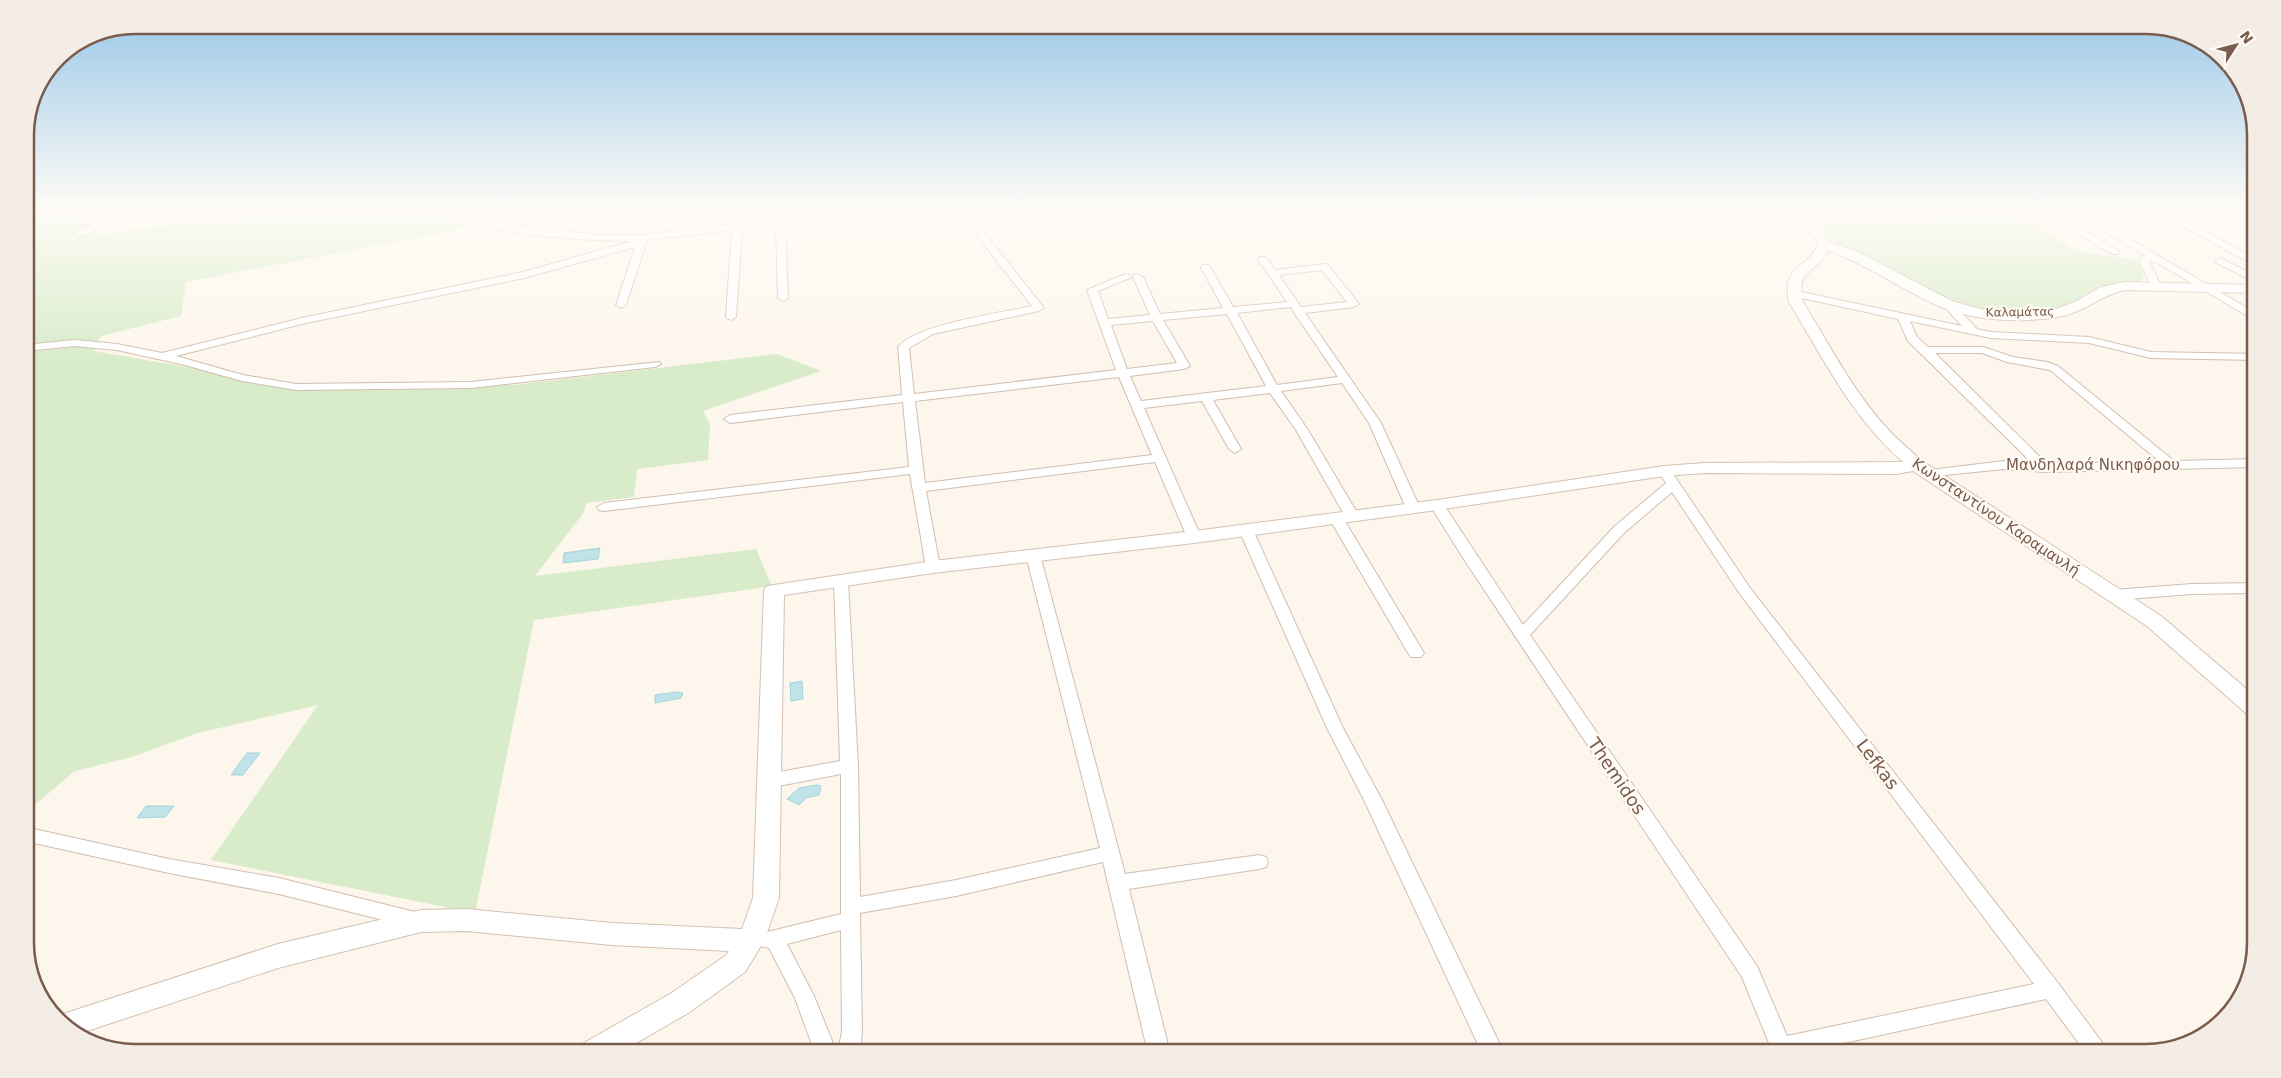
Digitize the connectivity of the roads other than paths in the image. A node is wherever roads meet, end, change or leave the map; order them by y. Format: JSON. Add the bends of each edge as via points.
{"nodes":[{"id":1,"x":573,"y":261,"type":"edge"},
{"id":2,"x":635,"y":261,"type":"edge"},
{"id":3,"x":735,"y":261,"type":"edge"},
{"id":4,"x":782,"y":261,"type":"edge"},
{"id":5,"x":1002,"y":261,"type":"edge"},
{"id":6,"x":1265,"y":261,"type":"edge"},
{"id":7,"x":1811,"y":261,"type":"edge"},
{"id":8,"x":1865,"y":261,"type":"edge"},
{"id":9,"x":2145,"y":261,"type":"edge"},
{"id":10,"x":2162,"y":261,"type":"edge"},
{"id":11,"x":2222,"y":261,"type":"edge"},
{"id":12,"x":1206,"y":267,"type":"dead end"},
{"id":13,"x":1273,"y":274,"type":"junction"},
{"id":14,"x":2247,"y":275,"type":"edge"},
{"id":15,"x":2156,"y":286,"type":"junction"},
{"id":16,"x":2204,"y":286,"type":"junction"},
{"id":17,"x":2247,"y":288,"type":"edge"},
{"id":18,"x":1792,"y":293,"type":"junction"},
{"id":19,"x":783,"y":298,"type":"dead end"},
{"id":20,"x":1947,"y":304,"type":"junction"},
{"id":21,"x":621,"y":305,"type":"dead end"},
{"id":22,"x":1295,"y":308,"type":"junction"},
{"id":23,"x":1230,"y":310,"type":"junction"},
{"id":24,"x":2247,"y":312,"type":"edge"},
{"id":25,"x":1902,"y":315,"type":"junction"},
{"id":26,"x":731,"y":317,"type":"dead end"},
{"id":27,"x":1157,"y":318,"type":"junction"},
{"id":28,"x":1103,"y":323,"type":"junction"},
{"id":29,"x":1974,"y":332,"type":"junction"},
{"id":30,"x":34,"y":347,"type":"edge"},
{"id":31,"x":1925,"y":350,"type":"junction"},
{"id":32,"x":1983,"y":350,"type":"junction"},
{"id":33,"x":163,"y":356,"type":"junction"},
{"id":34,"x":2247,"y":357,"type":"edge"},
{"id":35,"x":655,"y":364,"type":"dead end"},
{"id":36,"x":1123,"y":374,"type":"junction"},
{"id":37,"x":1346,"y":379,"type":"junction"},
{"id":38,"x":1272,"y":388,"type":"junction"},
{"id":39,"x":1206,"y":397,"type":"junction"},
{"id":40,"x":907,"y":399,"type":"junction"},
{"id":41,"x":1138,"y":405,"type":"junction"},
{"id":42,"x":730,"y":419,"type":"dead end"},
{"id":43,"x":1235,"y":449,"type":"dead end"},
{"id":44,"x":1159,"y":458,"type":"junction"},
{"id":45,"x":2247,"y":463,"type":"edge"},
{"id":46,"x":2171,"y":465,"type":"junction"},
{"id":47,"x":2044,"y":468,"type":"junction"},
{"id":48,"x":916,"y":470,"type":"junction"},
{"id":49,"x":1923,"y":470,"type":"junction"},
{"id":50,"x":1668,"y":478,"type":"junction"},
{"id":51,"x":920,"y":488,"type":"junction"},
{"id":52,"x":1438,"y":505,"type":"junction"},
{"id":53,"x":604,"y":507,"type":"dead end"},
{"id":54,"x":1413,"y":508,"type":"junction"},
{"id":55,"x":1344,"y":517,"type":"junction"},
{"id":56,"x":1246,"y":530,"type":"junction"},
{"id":57,"x":1194,"y":537,"type":"junction"},
{"id":58,"x":1033,"y":555,"type":"junction"},
{"id":59,"x":933,"y":567,"type":"junction"},
{"id":60,"x":841,"y":581,"type":"junction"},
{"id":61,"x":2247,"y":588,"type":"edge"},
{"id":62,"x":2114,"y":595,"type":"junction"},
{"id":63,"x":1522,"y":635,"type":"junction"},
{"id":64,"x":1416,"y":653,"type":"dead end"},
{"id":65,"x":2247,"y":701,"type":"edge"},
{"id":66,"x":849,"y":766,"type":"junction"},
{"id":67,"x":768,"y":781,"type":"junction"},
{"id":68,"x":34,"y":836,"type":"edge"},
{"id":69,"x":1111,"y":853,"type":"junction"},
{"id":70,"x":1259,"y":862,"type":"dead end"},
{"id":71,"x":1119,"y":883,"type":"junction"},
{"id":72,"x":850,"y":914,"type":"junction"},
{"id":73,"x":421,"y":921,"type":"junction"},
{"id":74,"x":763,"y":940,"type":"junction"},
{"id":75,"x":2052,"y":989,"type":"junction"},
{"id":76,"x":72,"y":1022,"type":"edge"},
{"id":77,"x":608,"y":1044,"type":"edge"},
{"id":78,"x":823,"y":1044,"type":"edge"},
{"id":79,"x":850,"y":1044,"type":"edge"},
{"id":80,"x":1157,"y":1044,"type":"edge"},
{"id":81,"x":1489,"y":1044,"type":"edge"},
{"id":82,"x":1780,"y":1044,"type":"edge"},
{"id":83,"x":1809,"y":1044,"type":"edge"},
{"id":84,"x":2092,"y":1044,"type":"edge"}],
"edges":[{"from":1,"to":33,"type":"street","via":[[524,275],[306,320]]},
{"from":2,"to":21,"type":"street"},
{"from":3,"to":26,"type":"street"},
{"from":4,"to":19,"type":"street"},
{"from":5,"to":40,"type":"street","via":[[1039,308],[953,326],[914,339],[903,347]]},
{"from":6,"to":13,"type":"street"},
{"from":7,"to":18,"type":"street","via":[[1794,279]]},
{"from":8,"to":20,"type":"street","name":"Καλαμάτας"},
{"from":9,"to":15,"type":"street"},
{"from":10,"to":16,"type":"street"},
{"from":11,"to":14,"type":"street"},
{"from":12,"to":23,"type":"street"},
{"from":13,"to":22,"type":"street"},
{"from":13,"to":22,"type":"street","via":[[1325,267],[1354,304]]},
{"from":15,"to":16,"type":"street","name":"Καλαμάτας"},
{"from":15,"to":20,"type":"street","name":"Καλαμάτας","via":[[2106,290],[2058,313],[2001,315]]},
{"from":16,"to":17,"type":"street","name":"Καλαμάτας"},
{"from":16,"to":24,"type":"street"},
{"from":18,"to":25,"type":"street"},
{"from":18,"to":49,"type":"street","name":"Κωνσταντίνου Καραμανλή","via":[[1850,390],[1879,430]]},
{"from":20,"to":29,"type":"street"},
{"from":22,"to":23,"type":"street"},
{"from":22,"to":37,"type":"street"},
{"from":23,"to":27,"type":"street"},
{"from":23,"to":38,"type":"street"},
{"from":25,"to":29,"type":"street"},
{"from":25,"to":31,"type":"street","via":[[1912,339]]},
{"from":27,"to":28,"type":"street"},
{"from":27,"to":28,"type":"street","via":[[1133,277],[1092,290]]},
{"from":27,"to":36,"type":"street","via":[[1184,366]]},
{"from":28,"to":36,"type":"street"},
{"from":29,"to":32,"type":"street"},
{"from":29,"to":34,"type":"street","via":[[2094,341],[2151,355]]},
{"from":30,"to":33,"type":"street","via":[[98,344]]},
{"from":31,"to":32,"type":"street"},
{"from":31,"to":47,"type":"street"},
{"from":32,"to":46,"type":"street","via":[[2011,360],[2054,368]]},
{"from":33,"to":35,"type":"street","via":[[242,378],[296,387],[471,385]]},
{"from":36,"to":40,"type":"street"},
{"from":36,"to":41,"type":"street"},
{"from":37,"to":38,"type":"street"},
{"from":37,"to":54,"type":"street","via":[[1375,423]]},
{"from":38,"to":39,"type":"street"},
{"from":38,"to":55,"type":"street","via":[[1307,437]]},
{"from":39,"to":41,"type":"street"},
{"from":39,"to":43,"type":"street"},
{"from":40,"to":42,"type":"street"},
{"from":40,"to":48,"type":"street"},
{"from":41,"to":44,"type":"street"},
{"from":44,"to":51,"type":"street"},
{"from":44,"to":57,"type":"street"},
{"from":45,"to":46,"type":"street","name":"Μανδηλαρά Νικηφόρου"},
{"from":46,"to":47,"type":"street","name":"Μανδηλαρά Νικηφόρου"},
{"from":47,"to":49,"type":"street","name":"Μανδηλαρά Νικηφόρου","via":[[2004,466]]},
{"from":48,"to":51,"type":"street"},
{"from":48,"to":53,"type":"street"},
{"from":49,"to":50,"type":"street","via":[[1705,468]]},
{"from":49,"to":62,"type":"street","name":"Κωνσταντίνου Καραμανλή"},
{"from":50,"to":52,"type":"street"},
{"from":50,"to":63,"type":"street"},
{"from":50,"to":75,"type":"street","name":"Lefkas","via":[[1745,591]]},
{"from":51,"to":59,"type":"street"},
{"from":52,"to":54,"type":"street"},
{"from":52,"to":63,"type":"street","name":"Themidos"},
{"from":54,"to":55,"type":"street"},
{"from":55,"to":56,"type":"street"},
{"from":55,"to":64,"type":"street"},
{"from":56,"to":57,"type":"street"},
{"from":56,"to":81,"type":"street","via":[[1334,728],[1373,800]]},
{"from":57,"to":58,"type":"street"},
{"from":58,"to":59,"type":"street"},
{"from":58,"to":69,"type":"street"},
{"from":59,"to":60,"type":"street"},
{"from":60,"to":66,"type":"street"},
{"from":60,"to":67,"type":"street","via":[[774,590]]},
{"from":61,"to":62,"type":"street"},
{"from":62,"to":65,"type":"street","name":"Κωνσταντίνου Καραμανλή","via":[[2154,621]]},
{"from":63,"to":82,"type":"street","name":"Themidos","via":[[1750,972]]},
{"from":66,"to":67,"type":"street"},
{"from":66,"to":72,"type":"street"},
{"from":67,"to":74,"type":"street"},
{"from":68,"to":73,"type":"street","via":[[279,886]]},
{"from":69,"to":71,"type":"street"},
{"from":69,"to":72,"type":"street"},
{"from":70,"to":71,"type":"street"},
{"from":71,"to":80,"type":"street"},
{"from":72,"to":74,"type":"street"},
{"from":72,"to":79,"type":"street"},
{"from":73,"to":74,"type":"street","via":[[467,920],[612,934]]},
{"from":73,"to":76,"type":"street","via":[[278,956]]},
{"from":74,"to":77,"type":"street","via":[[680,1003]]},
{"from":74,"to":78,"type":"street","via":[[804,996]]},
{"from":75,"to":83,"type":"street"},
{"from":75,"to":84,"type":"street","name":"Lefkas"}]}
